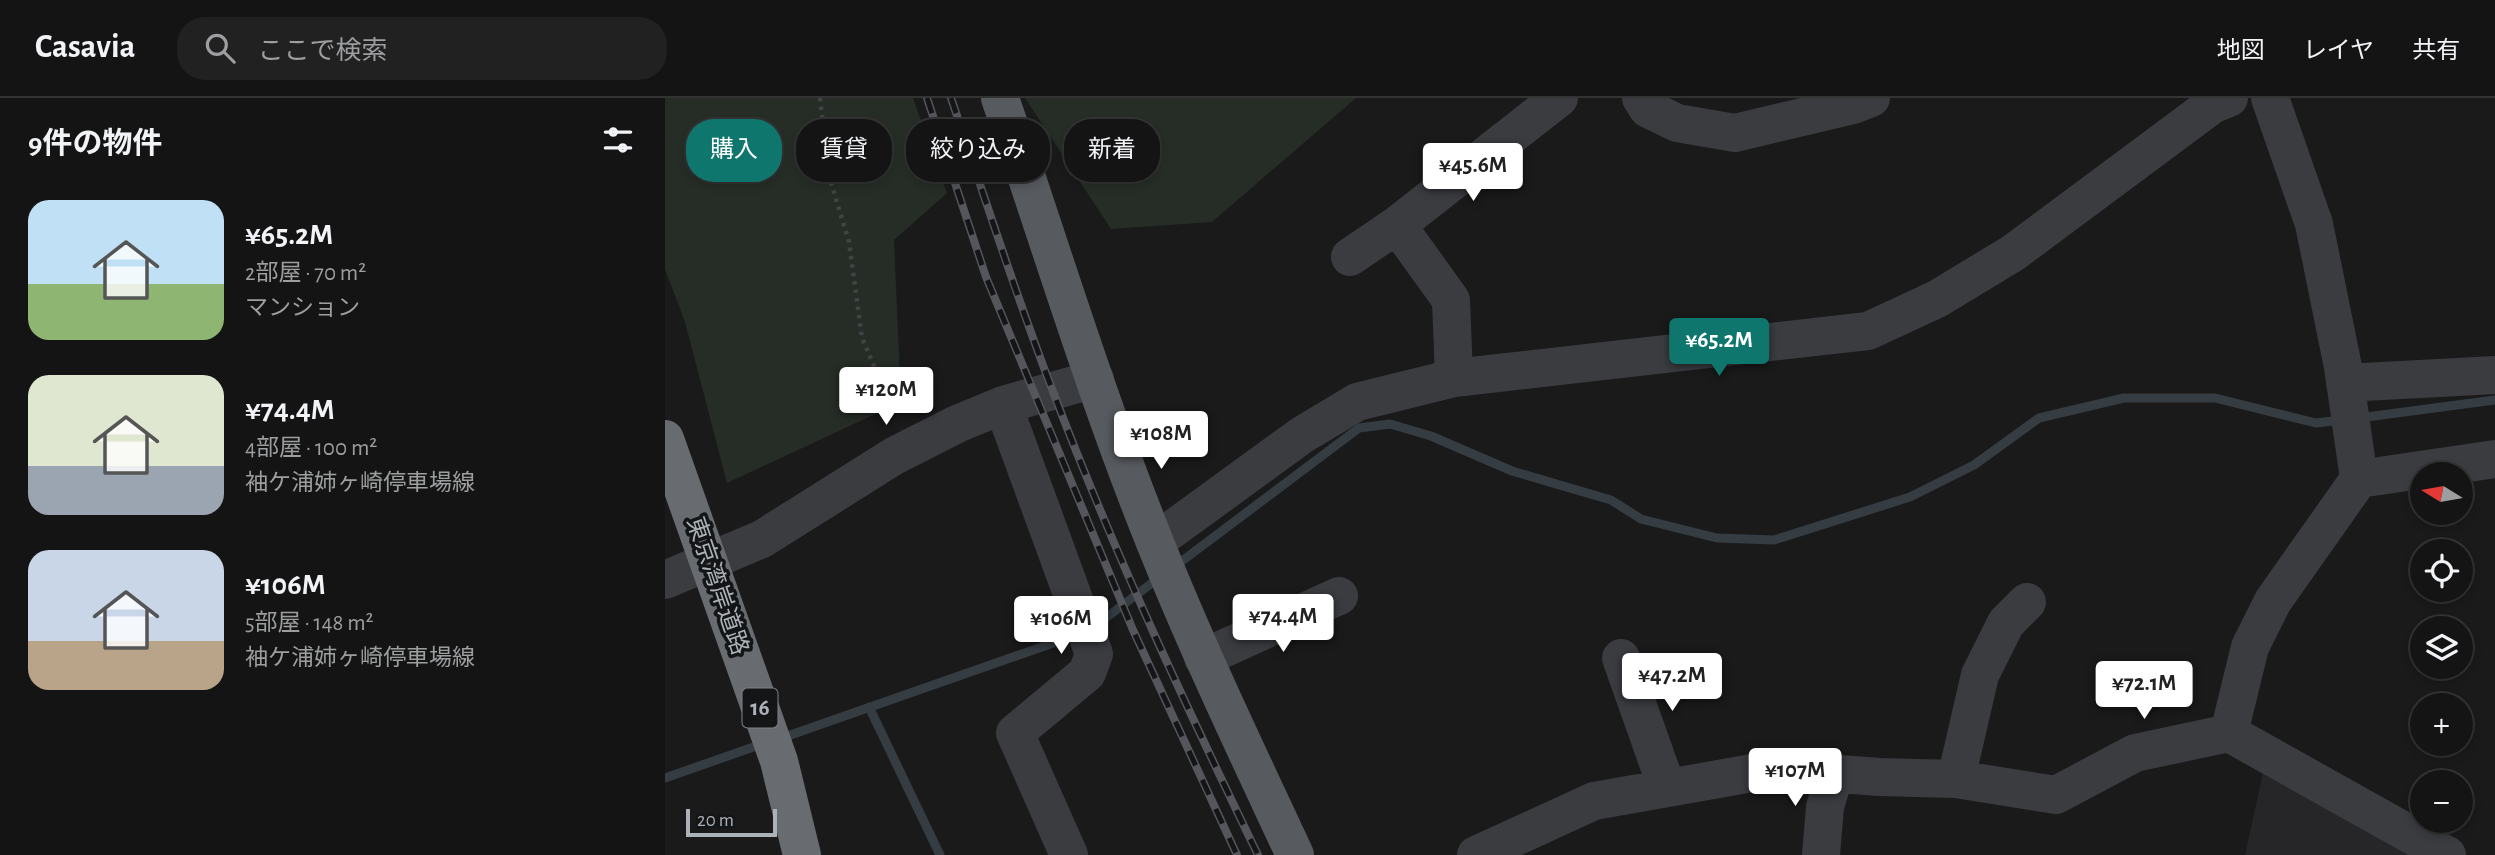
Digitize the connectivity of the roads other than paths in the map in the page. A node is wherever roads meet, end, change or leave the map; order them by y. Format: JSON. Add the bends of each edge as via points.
{"nodes":[{"id":1,"x":1000,"y":98,"type":"edge"},
{"id":2,"x":1559,"y":98,"type":"edge"},
{"id":3,"x":1641,"y":98,"type":"edge"},
{"id":4,"x":1871,"y":98,"type":"edge"},
{"id":5,"x":2229,"y":98,"type":"edge"},
{"id":6,"x":2270,"y":98,"type":"edge"},
{"id":7,"x":1397,"y":225,"type":"junction"},
{"id":8,"x":1350,"y":257,"type":"dead end"},
{"id":9,"x":2495,"y":376,"type":"edge"},
{"id":10,"x":1095,"y":379,"type":"junction"},
{"id":11,"x":1454,"y":379,"type":"junction"},
{"id":12,"x":2345,"y":383,"type":"junction"},
{"id":13,"x":1003,"y":405,"type":"junction"},
{"id":14,"x":665,"y":439,"type":"edge"},
{"id":15,"x":2495,"y":459,"type":"edge"},
{"id":16,"x":2359,"y":479,"type":"junction"},
{"id":17,"x":1155,"y":542,"type":"junction"},
{"id":18,"x":709,"y":563,"type":"junction"},
{"id":19,"x":665,"y":580,"type":"edge"},
{"id":20,"x":1339,"y":596,"type":"dead end"},
{"id":21,"x":2027,"y":602,"type":"dead end"},
{"id":22,"x":1203,"y":658,"type":"junction"},
{"id":23,"x":1621,"y":658,"type":"dead end"},
{"id":24,"x":2229,"y":733,"type":"junction"},
{"id":25,"x":1835,"y":773,"type":"junction"},
{"id":26,"x":1956,"y":779,"type":"junction"},
{"id":27,"x":1667,"y":788,"type":"junction"},
{"id":28,"x":802,"y":855,"type":"edge"},
{"id":29,"x":1069,"y":855,"type":"edge"},
{"id":30,"x":1295,"y":855,"type":"edge"},
{"id":31,"x":1476,"y":855,"type":"edge"},
{"id":32,"x":1821,"y":855,"type":"edge"},
{"id":33,"x":2447,"y":855,"type":"edge"}],
"edges":[{"from":1,"to":10,"type":"main road"},
{"from":2,"to":7,"type":"street"},
{"from":3,"to":4,"type":"street","via":[[1647,109],[1677,123],[1735,133]]},
{"from":5,"to":11,"type":"street","via":[[2014,253],[1937,299],[1868,331]]},
{"from":6,"to":12,"type":"street","via":[[2314,224]]},
{"from":7,"to":8,"type":"street"},
{"from":7,"to":11,"type":"street","via":[[1451,300]]},
{"from":9,"to":12,"type":"street"},
{"from":10,"to":13,"type":"street"},
{"from":10,"to":17,"type":"main road"},
{"from":11,"to":17,"type":"street","via":[[1357,402],[1301,435]]},
{"from":12,"to":16,"type":"street"},
{"from":13,"to":18,"type":"street","via":[[894,457],[762,539]]},
{"from":13,"to":29,"type":"street","via":[[1094,654],[1087,674],[1015,733]]},
{"from":14,"to":18,"type":"highway","name":"東京湾岸道路","number":"16"},
{"from":15,"to":16,"type":"street"},
{"from":16,"to":24,"type":"street","via":[[2273,601],[2250,647]]},
{"from":17,"to":22,"type":"main road"},
{"from":18,"to":19,"type":"street"},
{"from":18,"to":28,"type":"highway","name":"東京湾岸道路","number":"16","via":[[779,761]]},
{"from":20,"to":22,"type":"street"},
{"from":21,"to":26,"type":"street","via":[[2006,623],[1980,675]]},
{"from":22,"to":30,"type":"main road"},
{"from":23,"to":27,"type":"street"},
{"from":24,"to":26,"type":"street","via":[[2134,753],[2056,795]]},
{"from":24,"to":33,"type":"street"},
{"from":25,"to":26,"type":"street"},
{"from":25,"to":27,"type":"street","via":[[1775,769]]},
{"from":25,"to":32,"type":"street","via":[[1825,807]]},
{"from":27,"to":31,"type":"street","via":[[1594,801]]}]}
